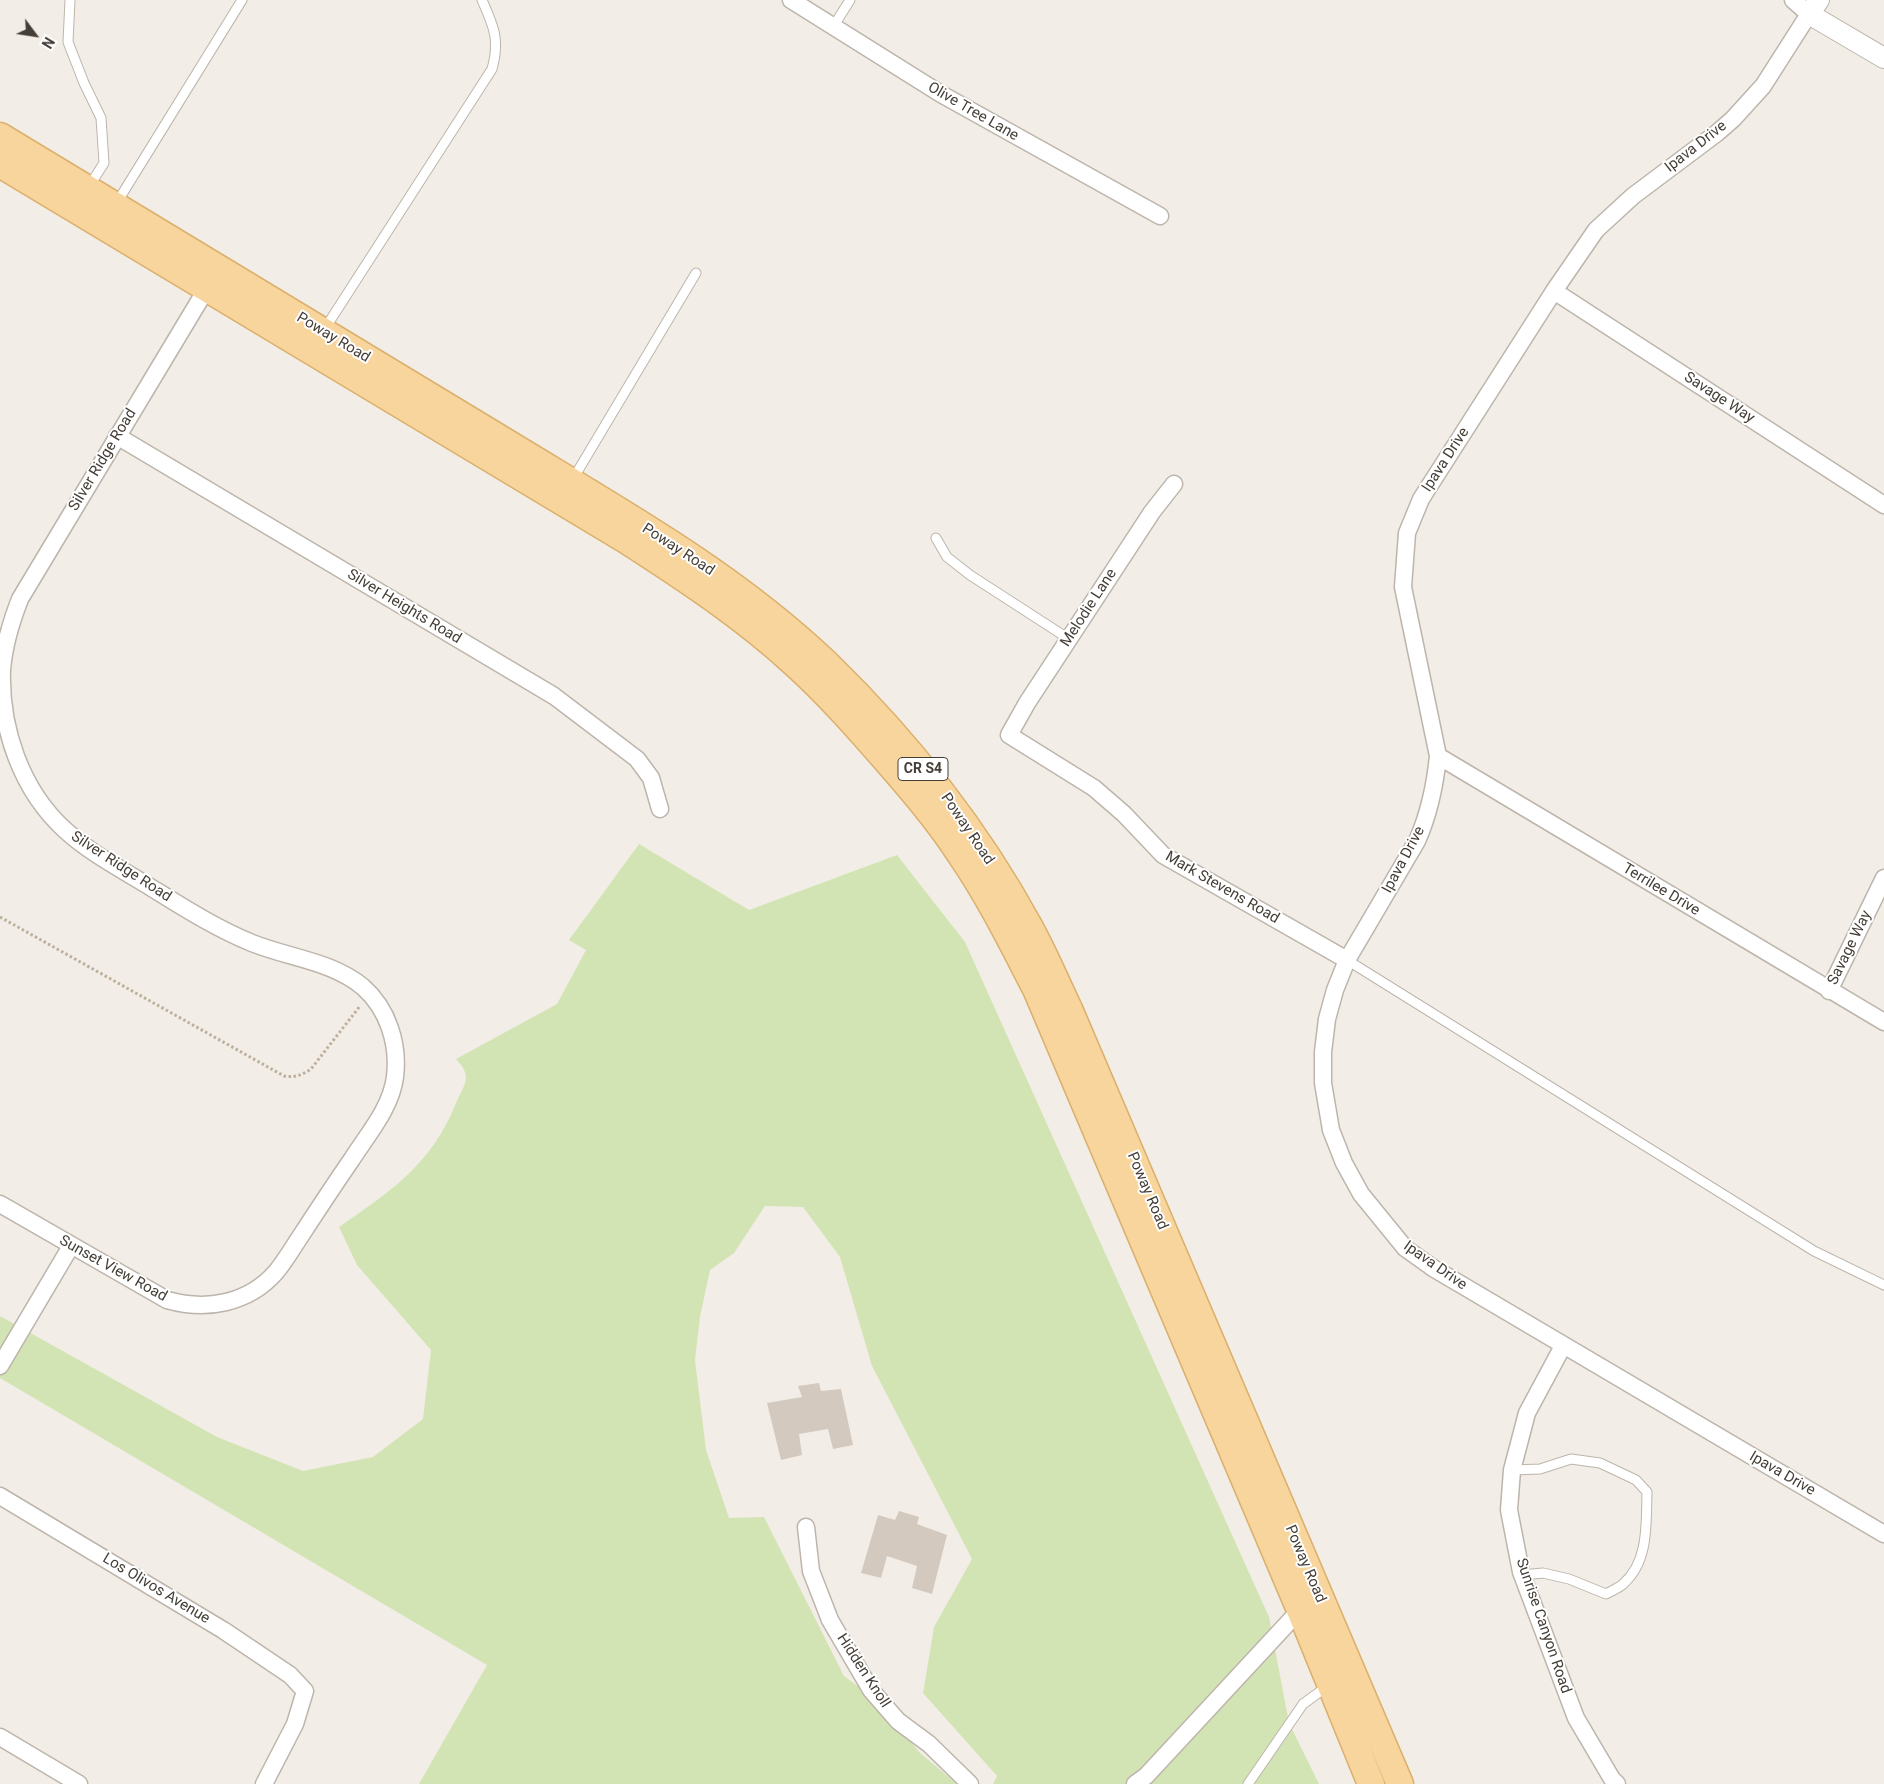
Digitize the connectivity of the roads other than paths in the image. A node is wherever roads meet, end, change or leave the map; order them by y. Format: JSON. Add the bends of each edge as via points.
{"nodes":[{"id":1,"x":70,"y":0,"type":"edge"},
{"id":2,"x":242,"y":0,"type":"edge"},
{"id":3,"x":482,"y":0,"type":"edge"},
{"id":4,"x":791,"y":0,"type":"edge"},
{"id":5,"x":850,"y":0,"type":"edge"},
{"id":6,"x":1792,"y":0,"type":"edge"},
{"id":7,"x":1814,"y":7,"type":"edge"},
{"id":8,"x":833,"y":27,"type":"junction"},
{"id":9,"x":1884,"y":58,"type":"edge"},
{"id":10,"x":0,"y":136,"type":"edge"},
{"id":11,"x":0,"y":164,"type":"edge"},
{"id":12,"x":87,"y":189,"type":"junction"},
{"id":13,"x":109,"y":215,"type":"junction"},
{"id":14,"x":1160,"y":216,"type":"dead end"},
{"id":15,"x":696,"y":273,"type":"dead end"},
{"id":16,"x":213,"y":278,"type":"junction"},
{"id":17,"x":1554,"y":291,"type":"junction"},
{"id":18,"x":317,"y":341,"type":"junction"},
{"id":19,"x":117,"y":436,"type":"junction"},
{"id":20,"x":1174,"y":484,"type":"dead end"},
{"id":21,"x":565,"y":491,"type":"junction"},
{"id":22,"x":1884,"y":505,"type":"edge"},
{"id":23,"x":936,"y":538,"type":"dead end"},
{"id":24,"x":1069,"y":639,"type":"junction"},
{"id":25,"x":1009,"y":735,"type":"joint"},
{"id":26,"x":1438,"y":756,"type":"junction"},
{"id":27,"x":660,"y":808,"type":"dead end"},
{"id":28,"x":1884,"y":878,"type":"edge"},
{"id":29,"x":1347,"y":960,"type":"junction"},
{"id":30,"x":1829,"y":991,"type":"junction"},
{"id":31,"x":1884,"y":1022,"type":"edge"},
{"id":32,"x":381,"y":1115,"type":"joint"},
{"id":33,"x":0,"y":1204,"type":"edge"},
{"id":34,"x":71,"y":1246,"type":"junction"},
{"id":35,"x":1884,"y":1285,"type":"edge"},
{"id":36,"x":1563,"y":1346,"type":"junction"},
{"id":37,"x":0,"y":1366,"type":"edge"},
{"id":38,"x":1512,"y":1470,"type":"junction"},
{"id":39,"x":0,"y":1496,"type":"edge"},
{"id":40,"x":806,"y":1527,"type":"dead end"},
{"id":41,"x":1884,"y":1534,"type":"edge"},
{"id":42,"x":1522,"y":1575,"type":"junction"},
{"id":43,"x":1300,"y":1610,"type":"junction"},
{"id":44,"x":1341,"y":1677,"type":"junction"},
{"id":45,"x":0,"y":1737,"type":"edge"},
{"id":46,"x":1612,"y":1782,"type":"edge"},
{"id":47,"x":79,"y":1784,"type":"edge"},
{"id":48,"x":264,"y":1784,"type":"edge"},
{"id":49,"x":970,"y":1784,"type":"edge"},
{"id":50,"x":1136,"y":1784,"type":"edge"},
{"id":51,"x":1248,"y":1784,"type":"edge"},
{"id":52,"x":1371,"y":1784,"type":"edge"},
{"id":53,"x":1400,"y":1784,"type":"edge"}],
"edges":[{"from":1,"to":12,"type":"lane","via":[[68,42],[100,118],[104,163]]},
{"from":2,"to":13,"type":"lane"},
{"from":3,"to":18,"type":"lane","via":[[493,25],[497,51],[492,69]]},
{"from":4,"to":8,"type":"street","name":"Olive Tree Lane"},
{"from":5,"to":8,"type":"lane"},
{"from":6,"to":7,"type":"street"},
{"from":7,"to":9,"type":"street"},
{"from":7,"to":17,"type":"street","name":"Ipava Drive","via":[[1763,86],[1749,102],[1716,134],[1613,214],[1592,236]]},
{"from":8,"to":14,"type":"street","name":"Olive Tree Lane","via":[[941,94]]},
{"from":10,"to":12,"type":"main road","name":"Poway Road","number":"CR S4"},
{"from":11,"to":13,"type":"main road","name":"Poway Road","number":"CR S4"},
{"from":12,"to":13,"type":"main road","name":"Poway Road","number":"CR S4"},
{"from":13,"to":16,"type":"main road","name":"Poway Road","number":"CR S4"},
{"from":15,"to":21,"type":"lane"},
{"from":16,"to":18,"type":"main road","name":"Poway Road","number":"CR S4"},
{"from":16,"to":19,"type":"street","name":"Silver Ridge Road"},
{"from":17,"to":22,"type":"street","name":"Savage Way"},
{"from":17,"to":26,"type":"street","name":"Ipava Drive","via":[[1421,499],[1407,533],[1403,587]]},
{"from":18,"to":21,"type":"main road","name":"Poway Road","number":"CR S4"},
{"from":19,"to":27,"type":"street","name":"Silver Heights Road","via":[[554,696],[637,759],[651,778]]},
{"from":19,"to":32,"type":"street","name":"Silver Ridge Road","via":[[20,599],[10,629],[2,688],[7,726],[22,772],[53,818],[101,857],[216,926],[270,950],[345,974],[370,994],[388,1022],[395,1048],[393,1088]]},
{"from":20,"to":24,"type":"street","name":"Melodie Lane","via":[[1152,512]]},
{"from":21,"to":43,"type":"main road","name":"Poway Road","number":"CR S4","via":[[626,540],[752,627],[796,665],[901,777],[960,854],[1000,919],[1036,989]]},
{"from":21,"to":44,"type":"main road","name":"Poway Road","number":"CR S4","via":[[715,573],[770,614],[826,663],[881,720],[942,791],[992,864],[1030,927],[1069,1009]]},
{"from":23,"to":24,"type":"lane","via":[[947,557],[970,575]]},
{"from":24,"to":25,"type":"street","name":"Melodie Lane"},
{"from":25,"to":29,"type":"street","name":"Mark Stevens Road","via":[[1094,788],[1163,855]]},
{"from":26,"to":29,"type":"street","name":"Ipava Drive","via":[[1434,788],[1418,842]]},
{"from":26,"to":30,"type":"street","name":"Terrilee Drive"},
{"from":28,"to":30,"type":"street","name":"Savage Way"},
{"from":29,"to":35,"type":"lane","via":[[1814,1251]]},
{"from":29,"to":36,"type":"street","name":"Ipava Drive","via":[[1327,1019],[1323,1083],[1331,1130],[1361,1194],[1405,1248]]},
{"from":30,"to":31,"type":"street","name":"Terrilee Drive"},
{"from":32,"to":34,"type":"street","name":"Sunset View Road","via":[[281,1266],[263,1285],[238,1299],[208,1306],[167,1300]]},
{"from":33,"to":34,"type":"street","name":"Sunset View Road"},
{"from":34,"to":37,"type":"street"},
{"from":36,"to":38,"type":"street","name":"Sunrise Canyon Road","via":[[1527,1413]]},
{"from":36,"to":41,"type":"street","name":"Ipava Drive"},
{"from":38,"to":42,"type":"street","name":"Sunrise Canyon Road","via":[[1509,1510]]},
{"from":38,"to":42,"type":"lane","via":[[1540,1468],[1571,1458],[1600,1463],[1636,1480],[1647,1492],[1646,1532],[1640,1562],[1623,1584],[1606,1594],[1569,1579],[1543,1573]]},
{"from":39,"to":48,"type":"street","name":"Los Olivos Avenue","via":[[223,1630],[290,1676],[305,1691],[295,1724]]},
{"from":40,"to":49,"type":"street","name":"Hidden Knoll","via":[[811,1570],[830,1620],[871,1690],[898,1721],[929,1744]]},
{"from":42,"to":46,"type":"street","name":"Sunrise Canyon Road","via":[[1576,1718]]},
{"from":43,"to":44,"type":"main road","name":"Poway Road","number":"CR S4"},
{"from":43,"to":50,"type":"street"},
{"from":44,"to":51,"type":"lane","via":[[1303,1704]]},
{"from":44,"to":52,"type":"main road","name":"Poway Road","number":"CR S4"},
{"from":44,"to":53,"type":"main road","name":"Poway Road","number":"CR S4"},
{"from":45,"to":47,"type":"street"}]}
